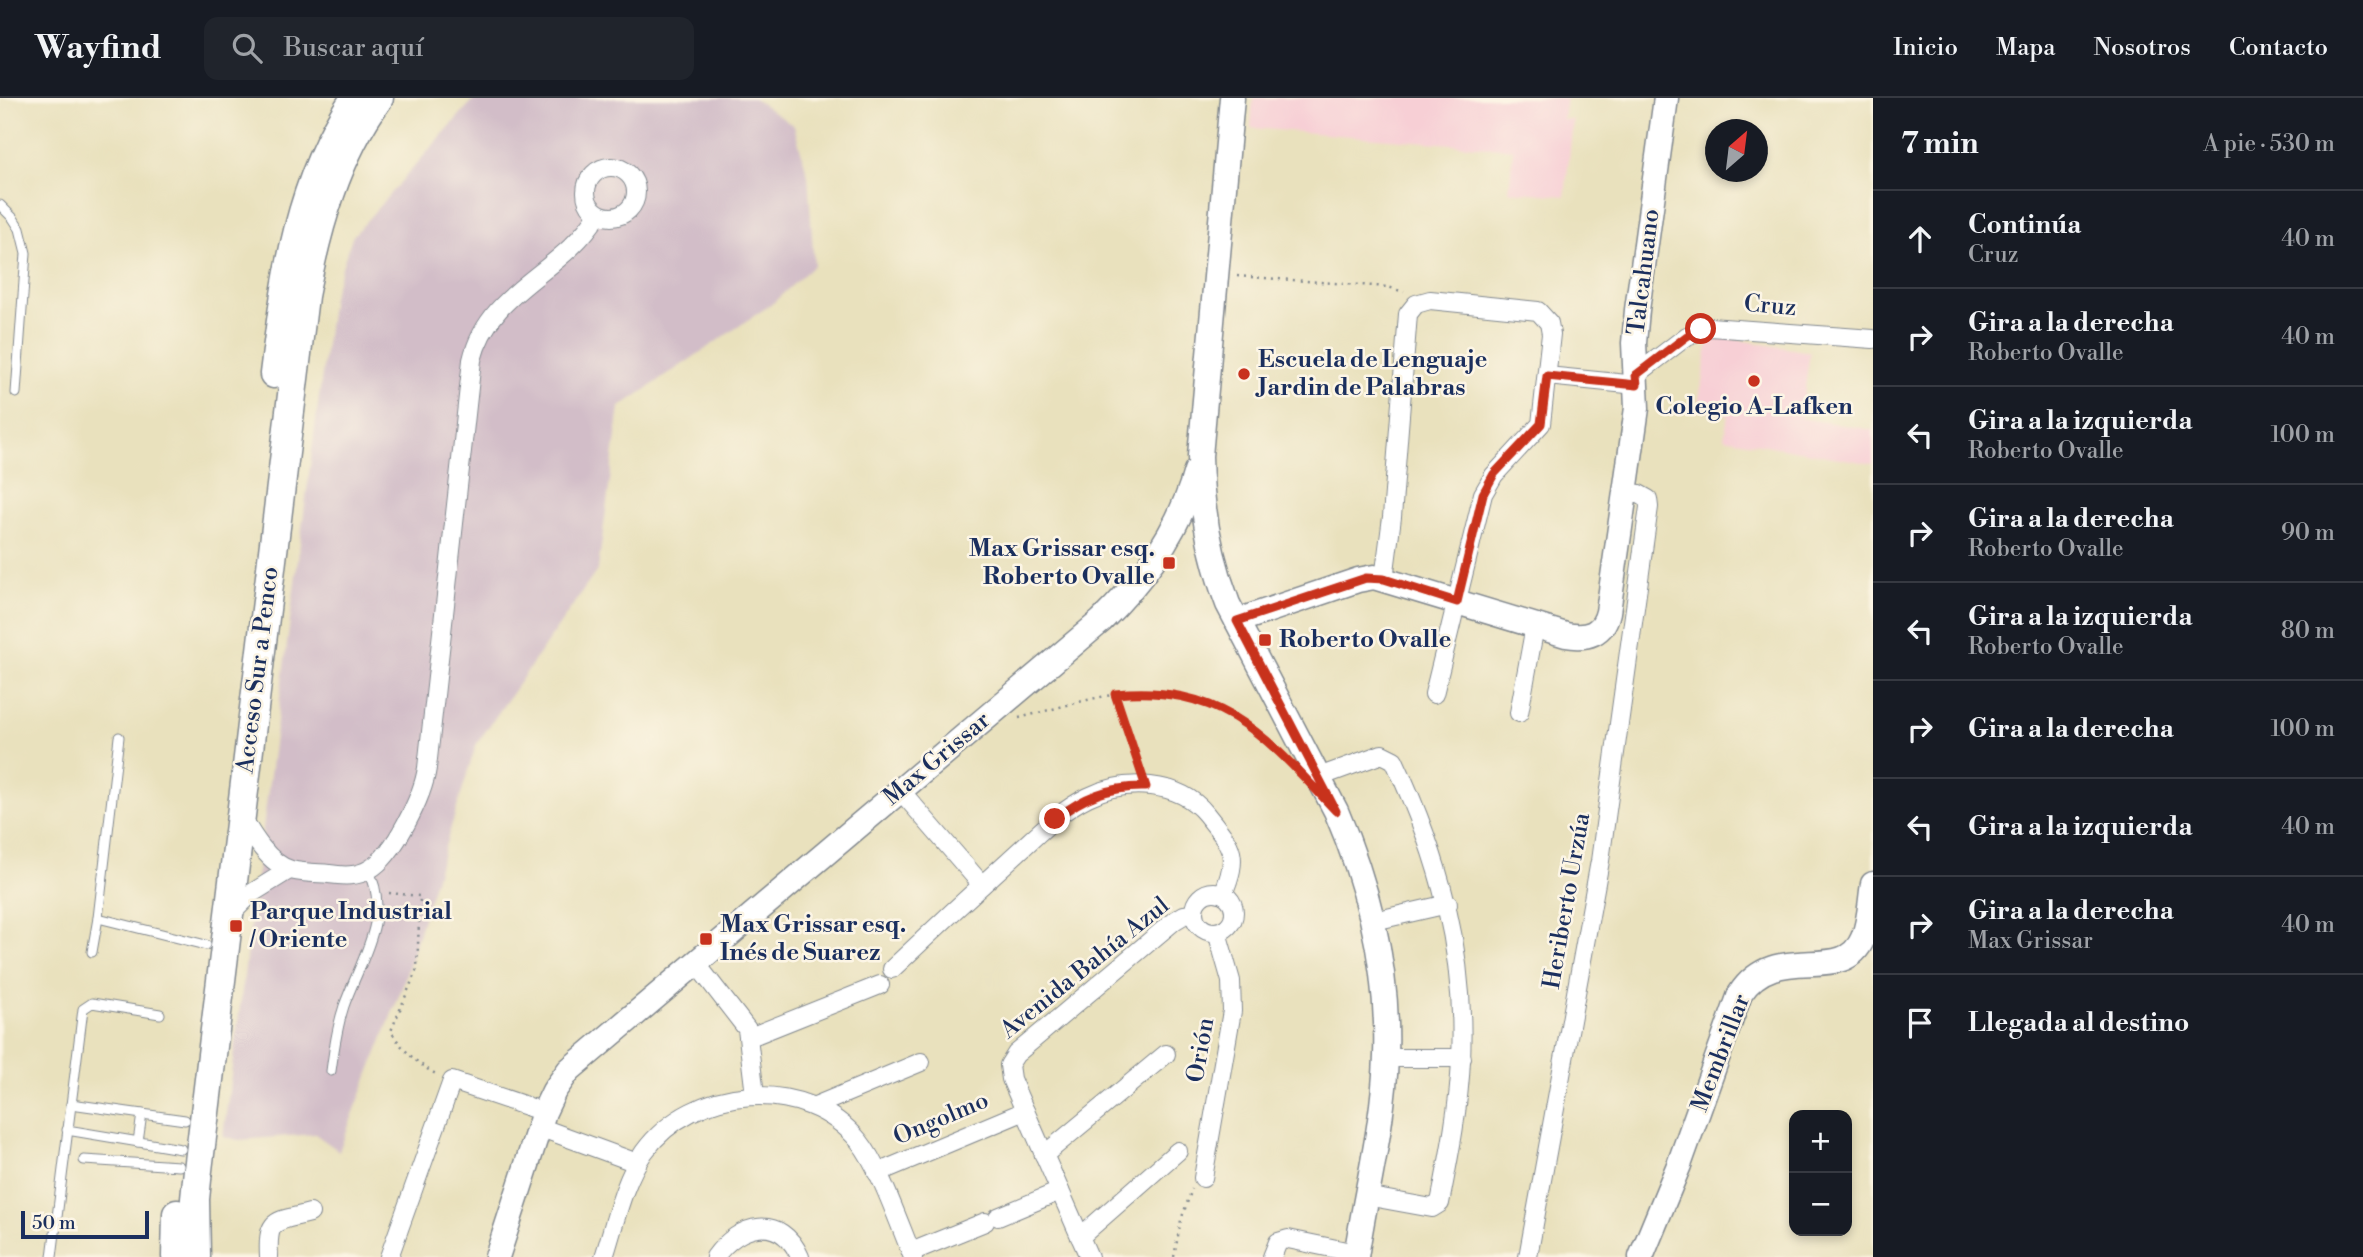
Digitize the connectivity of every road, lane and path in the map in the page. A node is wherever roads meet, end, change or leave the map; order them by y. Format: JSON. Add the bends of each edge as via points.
{"nodes":[{"id":1,"x":355,"y":98,"type":"edge"},
{"id":2,"x":379,"y":98,"type":"edge"},
{"id":3,"x":1232,"y":98,"type":"edge"},
{"id":4,"x":1666,"y":98,"type":"edge"},
{"id":5,"x":0,"y":205,"type":"edge"},
{"id":6,"x":598,"y":214,"type":"dead end"},
{"id":7,"x":1216,"y":274,"type":"junction"},
{"id":8,"x":1416,"y":304,"type":"junction"},
{"id":9,"x":1873,"y":339,"type":"edge"},
{"id":10,"x":1547,"y":376,"type":"junction"},
{"id":11,"x":1637,"y":380,"type":"junction"},
{"id":12,"x":16,"y":393,"type":"dead end"},
{"id":13,"x":1200,"y":456,"type":"junction"},
{"id":14,"x":1625,"y":492,"type":"junction"},
{"id":15,"x":1165,"y":543,"type":"junction"},
{"id":16,"x":1617,"y":548,"type":"junction"},
{"id":17,"x":1212,"y":549,"type":"junction"},
{"id":18,"x":1643,"y":552,"type":"junction"},
{"id":19,"x":1384,"y":579,"type":"junction"},
{"id":20,"x":1457,"y":602,"type":"junction"},
{"id":21,"x":1237,"y":621,"type":"junction"},
{"id":22,"x":1535,"y":626,"type":"junction"},
{"id":23,"x":1115,"y":694,"type":"junction"},
{"id":24,"x":1434,"y":694,"type":"dead end"},
{"id":25,"x":1519,"y":713,"type":"dead end"},
{"id":26,"x":1010,"y":720,"type":"dead end"},
{"id":27,"x":119,"y":737,"type":"dead end"},
{"id":28,"x":1289,"y":762,"type":"dead end"},
{"id":29,"x":1319,"y":777,"type":"junction"},
{"id":30,"x":1146,"y":787,"type":"junction"},
{"id":31,"x":900,"y":790,"type":"junction"},
{"id":32,"x":241,"y":816,"type":"junction"},
{"id":33,"x":289,"y":870,"type":"junction"},
{"id":34,"x":368,"y":870,"type":"junction"},
{"id":35,"x":982,"y":884,"type":"junction"},
{"id":36,"x":1873,"y":884,"type":"edge"},
{"id":37,"x":377,"y":892,"type":"junction"},
{"id":38,"x":1223,"y":894,"type":"junction"},
{"id":39,"x":1448,"y":905,"type":"junction"},
{"id":40,"x":1194,"y":914,"type":"junction"},
{"id":41,"x":229,"y":917,"type":"junction"},
{"id":42,"x":98,"y":918,"type":"junction"},
{"id":43,"x":1374,"y":921,"type":"junction"},
{"id":44,"x":1217,"y":932,"type":"junction"},
{"id":45,"x":206,"y":945,"type":"junction"},
{"id":46,"x":92,"y":952,"type":"dead end"},
{"id":47,"x":695,"y":962,"type":"junction"},
{"id":48,"x":892,"y":969,"type":"dead end"},
{"id":49,"x":880,"y":985,"type":"dead end"},
{"id":50,"x":160,"y":1013,"type":"dead end"},
{"id":51,"x":750,"y":1037,"type":"junction"},
{"id":52,"x":1166,"y":1054,"type":"dead end"},
{"id":53,"x":1386,"y":1058,"type":"junction"},
{"id":54,"x":1461,"y":1058,"type":"junction"},
{"id":55,"x":921,"y":1062,"type":"dead end"},
{"id":56,"x":428,"y":1070,"type":"dead end"},
{"id":57,"x":331,"y":1071,"type":"dead end"},
{"id":58,"x":755,"y":1095,"type":"junction"},
{"id":59,"x":71,"y":1104,"type":"junction"},
{"id":60,"x":815,"y":1106,"type":"junction"},
{"id":61,"x":1025,"y":1111,"type":"junction"},
{"id":62,"x":142,"y":1114,"type":"junction"},
{"id":63,"x":542,"y":1119,"type":"junction"},
{"id":64,"x":185,"y":1120,"type":"junction"},
{"id":65,"x":68,"y":1130,"type":"junction"},
{"id":66,"x":138,"y":1142,"type":"junction"},
{"id":67,"x":1178,"y":1151,"type":"dead end"},
{"id":68,"x":1044,"y":1155,"type":"junction"},
{"id":69,"x":180,"y":1158,"type":"junction"},
{"id":70,"x":84,"y":1160,"type":"dead end"},
{"id":71,"x":637,"y":1163,"type":"junction"},
{"id":72,"x":877,"y":1173,"type":"junction"},
{"id":73,"x":1203,"y":1178,"type":"joint"},
{"id":74,"x":1060,"y":1191,"type":"junction"},
{"id":75,"x":1366,"y":1196,"type":"junction"},
{"id":76,"x":310,"y":1213,"type":"dead end"},
{"id":77,"x":1080,"y":1237,"type":"junction"},
{"id":78,"x":912,"y":1254,"type":"edge"},
{"id":79,"x":1356,"y":1255,"type":"edge"},
{"id":80,"x":52,"y":1257,"type":"edge"},
{"id":81,"x":176,"y":1257,"type":"edge"},
{"id":82,"x":196,"y":1257,"type":"edge"},
{"id":83,"x":269,"y":1257,"type":"edge"},
{"id":84,"x":389,"y":1257,"type":"edge"},
{"id":85,"x":496,"y":1257,"type":"edge"},
{"id":86,"x":604,"y":1257,"type":"edge"},
{"id":87,"x":715,"y":1257,"type":"edge"},
{"id":88,"x":800,"y":1257,"type":"edge"},
{"id":89,"x":1089,"y":1257,"type":"edge"},
{"id":90,"x":1174,"y":1257,"type":"edge"},
{"id":91,"x":1272,"y":1257,"type":"edge"},
{"id":92,"x":1528,"y":1257,"type":"edge"},
{"id":93,"x":1641,"y":1257,"type":"edge"}],
"edges":[{"from":1,"to":45,"type":"main road","name":"Acceso Sur a Penco","via":[[314,176],[289,264]]},
{"from":2,"to":32,"type":"main road","name":"Acceso Sur a Penco","via":[[338,174],[308,278]]},
{"from":3,"to":7,"type":"street"},
{"from":4,"to":11,"type":"street","name":"Talcahuano","via":[[1637,310]]},
{"from":5,"to":12,"type":"lane","via":[[20,229],[26,253]]},
{"from":6,"to":34,"type":"street","via":[[568,253],[494,314],[475,345],[426,778],[388,851]]},
{"from":7,"to":8,"type":"path","via":[[1388,287],[1403,291]]},
{"from":7,"to":13,"type":"street"},
{"from":8,"to":10,"type":"street","via":[[1430,300],[1538,311],[1551,328]]},
{"from":8,"to":19,"type":"street","via":[[1406,320]]},
{"from":9,"to":11,"type":"street","name":"Cruz","via":[[1710,327],[1687,336]]},
{"from":10,"to":11,"type":"street"},
{"from":10,"to":20,"type":"street","via":[[1541,424],[1494,474],[1483,494]]},
{"from":11,"to":14,"type":"street","name":"Talcahuano"},
{"from":13,"to":15,"type":"street","name":"Max Grissar","via":[[1186,501]]},
{"from":13,"to":17,"type":"street","via":[[1202,502]]},
{"from":14,"to":16,"type":"street","name":"Talcahuano"},
{"from":14,"to":18,"type":"street","name":"Heriberto Urzúa","via":[[1648,499]]},
{"from":15,"to":17,"type":"street","via":[[1189,537]]},
{"from":15,"to":31,"type":"street","name":"Max Grissar","via":[[1132,589],[1101,621]]},
{"from":16,"to":18,"type":"street"},
{"from":16,"to":22,"type":"street","name":"Talcahuano","via":[[1608,612],[1597,632],[1584,637]]},
{"from":17,"to":21,"type":"street","via":[[1221,586]]},
{"from":18,"to":92,"type":"street","name":"Heriberto Urzúa","via":[[1600,861]]},
{"from":19,"to":20,"type":"street"},
{"from":19,"to":21,"type":"street","via":[[1366,578]]},
{"from":20,"to":22,"type":"street"},
{"from":20,"to":24,"type":"street"},
{"from":21,"to":29,"type":"street"},
{"from":22,"to":25,"type":"street"},
{"from":23,"to":26,"type":"path"},
{"from":23,"to":28,"type":"path","via":[[1151,692],[1204,702],[1257,731]]},
{"from":23,"to":30,"type":"path"},
{"from":27,"to":42,"type":"lane"},
{"from":29,"to":39,"type":"street","via":[[1377,755],[1391,757],[1426,833]]},
{"from":29,"to":43,"type":"street","via":[[1351,847]]},
{"from":30,"to":35,"type":"street","via":[[1112,789],[1075,804]]},
{"from":30,"to":38,"type":"street","via":[[1179,792],[1208,816],[1233,854]]},
{"from":31,"to":35,"type":"street"},
{"from":31,"to":47,"type":"street","name":"Max Grissar"},
{"from":32,"to":33,"type":"street","via":[[260,846]]},
{"from":32,"to":41,"type":"main road","name":"Acceso Sur a Penco"},
{"from":33,"to":34,"type":"street","via":[[341,876]]},
{"from":33,"to":41,"type":"street","via":[[252,893]]},
{"from":34,"to":37,"type":"lane"},
{"from":35,"to":48,"type":"street"},
{"from":36,"to":93,"type":"street","name":"Membrillar","via":[[1863,939],[1852,953],[1836,962],[1772,967],[1754,976],[1740,993]]},
{"from":37,"to":56,"type":"path","via":[[420,896],[417,969],[391,1031],[398,1044]]},
{"from":37,"to":57,"type":"lane","via":[[378,914],[339,1023]]},
{"from":38,"to":40,"type":"street","name":"Avenida Bahía Azul","via":[[1205,894],[1197,900]]},
{"from":38,"to":44,"type":"street","via":[[1233,905],[1233,915],[1226,928]]},
{"from":39,"to":43,"type":"street"},
{"from":39,"to":54,"type":"street"},
{"from":40,"to":44,"type":"street","name":"Avenida Bahía Azul","via":[[1202,928]]},
{"from":40,"to":61,"type":"street","name":"Avenida Bahía Azul","via":[[1174,921],[1012,1059],[1009,1072]]},
{"from":41,"to":82,"type":"main road","name":"Acceso Sur a Penco","via":[[195,1199]]},
{"from":42,"to":45,"type":"lane"},
{"from":42,"to":46,"type":"lane"},
{"from":43,"to":53,"type":"street","via":[[1383,983]]},
{"from":44,"to":73,"type":"street","name":"Orión","via":[[1231,981],[1232,1011]]},
{"from":45,"to":64,"type":"main road","name":"Acceso Sur a Penco"},
{"from":47,"to":51,"type":"street","via":[[740,1017]]},
{"from":47,"to":63,"type":"street","name":"Max Grissar","via":[[579,1061],[561,1080]]},
{"from":49,"to":51,"type":"street"},
{"from":50,"to":59,"type":"lane","via":[[92,1003],[85,1006]]},
{"from":51,"to":58,"type":"street"},
{"from":52,"to":68,"type":"street"},
{"from":53,"to":54,"type":"street"},
{"from":53,"to":75,"type":"street"},
{"from":54,"to":75,"type":"street","via":[[1440,1203],[1432,1208]]},
{"from":55,"to":60,"type":"street"},
{"from":58,"to":60,"type":"street"},
{"from":58,"to":71,"type":"street","via":[[714,1103],[686,1115],[663,1132]]},
{"from":59,"to":62,"type":"lane"},
{"from":59,"to":65,"type":"lane"},
{"from":60,"to":72,"type":"street","via":[[850,1130]]},
{"from":61,"to":68,"type":"street","name":"Avenida Bahía Azul"},
{"from":61,"to":72,"type":"street","name":"Ongolmo"},
{"from":62,"to":64,"type":"lane"},
{"from":62,"to":66,"type":"lane"},
{"from":63,"to":71,"type":"street"},
{"from":63,"to":84,"type":"street","via":[[452,1081]]},
{"from":63,"to":85,"type":"street","name":"Max Grissar"},
{"from":64,"to":69,"type":"main road","name":"Acceso Sur a Penco"},
{"from":65,"to":66,"type":"lane"},
{"from":65,"to":80,"type":"lane"},
{"from":66,"to":69,"type":"lane"},
{"from":67,"to":77,"type":"street"},
{"from":68,"to":74,"type":"street","name":"Avenida Bahía Azul"},
{"from":69,"to":70,"type":"lane"},
{"from":69,"to":81,"type":"main road","name":"Acceso Sur a Penco"},
{"from":71,"to":86,"type":"street"},
{"from":72,"to":78,"type":"street"},
{"from":73,"to":90,"type":"path","via":[[1188,1195]]},
{"from":74,"to":77,"type":"street","name":"Avenida Bahía Azul"},
{"from":74,"to":78,"type":"street"},
{"from":75,"to":79,"type":"street"},
{"from":76,"to":83,"type":"street","via":[[272,1226]]},
{"from":77,"to":89,"type":"street","name":"Avenida Bahía Azul"},
{"from":79,"to":91,"type":"street","via":[[1288,1239],[1275,1245]]},
{"from":87,"to":88,"type":"street","via":[[734,1237],[765,1227],[789,1238]]}]}
